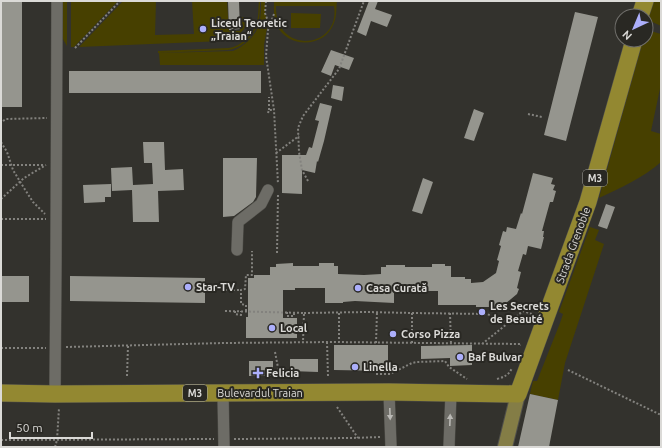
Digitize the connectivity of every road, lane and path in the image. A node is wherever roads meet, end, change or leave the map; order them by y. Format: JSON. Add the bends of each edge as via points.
{"nodes":[{"id":1,"x":57,"y":1,"type":"edge"},
{"id":2,"x":120,"y":1,"type":"edge"},
{"id":3,"x":266,"y":1,"type":"edge"},
{"id":4,"x":364,"y":1,"type":"edge"},
{"id":5,"x":274,"y":14,"type":"dead end"},
{"id":6,"x":270,"y":25,"type":"junction"},
{"id":7,"x":75,"y":48,"type":"dead end"},
{"id":8,"x":632,"y":48,"type":"edge"},
{"id":9,"x":269,"y":97,"type":"dead end"},
{"id":10,"x":268,"y":110,"type":"junction"},
{"id":11,"x":274,"y":110,"type":"junction"},
{"id":12,"x":268,"y":113,"type":"dead end"},
{"id":13,"x":528,"y":114,"type":"dead end"},
{"id":14,"x":56,"y":117,"type":"junction"},
{"id":15,"x":542,"y":117,"type":"dead end"},
{"id":16,"x":3,"y":121,"type":"dead end"},
{"id":17,"x":299,"y":136,"type":"junction"},
{"id":18,"x":1,"y":142,"type":"edge"},
{"id":19,"x":276,"y":153,"type":"junction"},
{"id":20,"x":1,"y":165,"type":"edge"},
{"id":21,"x":12,"y":165,"type":"junction"},
{"id":22,"x":46,"y":165,"type":"junction"},
{"id":23,"x":46,"y":172,"type":"dead end"},
{"id":24,"x":308,"y":181,"type":"dead end"},
{"id":25,"x":20,"y":182,"type":"junction"},
{"id":26,"x":268,"y":190,"type":"dead end"},
{"id":27,"x":1,"y":199,"type":"edge"},
{"id":28,"x":46,"y":208,"type":"dead end"},
{"id":29,"x":46,"y":215,"type":"junction"},
{"id":30,"x":1,"y":219,"type":"edge"},
{"id":31,"x":237,"y":250,"type":"dead end"},
{"id":32,"x":252,"y":251,"type":"dead end"},
{"id":33,"x":277,"y":253,"type":"dead end"},
{"id":34,"x":225,"y":290,"type":"dead end"},
{"id":35,"x":241,"y":290,"type":"junction"},
{"id":36,"x":225,"y":311,"type":"dead end"},
{"id":37,"x":246,"y":312,"type":"junction"},
{"id":38,"x":377,"y":312,"type":"junction"},
{"id":39,"x":304,"y":313,"type":"junction"},
{"id":40,"x":339,"y":313,"type":"junction"},
{"id":41,"x":412,"y":313,"type":"junction"},
{"id":42,"x":450,"y":313,"type":"junction"},
{"id":43,"x":532,"y":314,"type":"dead end"},
{"id":44,"x":508,"y":323,"type":"junction"},
{"id":45,"x":304,"y":342,"type":"junction"},
{"id":46,"x":327,"y":342,"type":"junction"},
{"id":47,"x":339,"y":342,"type":"junction"},
{"id":48,"x":376,"y":343,"type":"junction"},
{"id":49,"x":412,"y":343,"type":"junction"},
{"id":50,"x":451,"y":344,"type":"junction"},
{"id":51,"x":481,"y":344,"type":"junction"},
{"id":52,"x":128,"y":346,"type":"junction"},
{"id":53,"x":1,"y":348,"type":"edge"},
{"id":54,"x":55,"y":348,"type":"junction"},
{"id":55,"x":519,"y":349,"type":"dead end"},
{"id":56,"x":275,"y":352,"type":"dead end"},
{"id":57,"x":512,"y":366,"type":"dead end"},
{"id":58,"x":568,"y":370,"type":"dead end"},
{"id":59,"x":376,"y":374,"type":"dead end"},
{"id":60,"x":127,"y":376,"type":"dead end"},
{"id":61,"x":328,"y":376,"type":"dead end"},
{"id":62,"x":280,"y":378,"type":"dead end"},
{"id":63,"x":472,"y":379,"type":"dead end"},
{"id":64,"x":493,"y":380,"type":"dead end"},
{"id":65,"x":389,"y":392,"type":"junction"},
{"id":66,"x":1,"y":393,"type":"edge"},
{"id":67,"x":223,"y":393,"type":"junction"},
{"id":68,"x":451,"y":393,"type":"junction"},
{"id":69,"x":518,"y":394,"type":"junction"},
{"id":70,"x":57,"y":401,"type":"junction"},
{"id":71,"x":337,"y":407,"type":"dead end"},
{"id":72,"x":661,"y":415,"type":"edge"},
{"id":73,"x":358,"y":438,"type":"junction"},
{"id":74,"x":1,"y":440,"type":"edge"},
{"id":75,"x":57,"y":440,"type":"junction"},
{"id":76,"x":391,"y":442,"type":"edge"},
{"id":77,"x":224,"y":443,"type":"edge"},
{"id":78,"x":56,"y":447,"type":"edge"},
{"id":79,"x":449,"y":447,"type":"edge"},
{"id":80,"x":505,"y":447,"type":"edge"}],
"edges":[{"from":1,"to":14,"type":"lane"},
{"from":2,"to":7,"type":"path"},
{"from":3,"to":6,"type":"path","via":[[265,13]]},
{"from":4,"to":17,"type":"path","via":[[339,69],[303,116],[298,128]]},
{"from":5,"to":6,"type":"path"},
{"from":6,"to":11,"type":"path","via":[[266,56]]},
{"from":8,"to":69,"type":"highway","name":"Strada Grenoble","number":"M3","via":[[588,202]]},
{"from":9,"to":10,"type":"path"},
{"from":10,"to":11,"type":"path"},
{"from":10,"to":12,"type":"path"},
{"from":11,"to":19,"type":"path"},
{"from":13,"to":15,"type":"path"},
{"from":14,"to":16,"type":"path"},
{"from":14,"to":54,"type":"lane"},
{"from":17,"to":19,"type":"path"},
{"from":17,"to":24,"type":"path","via":[[302,170]]},
{"from":18,"to":21,"type":"path"},
{"from":19,"to":33,"type":"path","via":[[279,203]]},
{"from":20,"to":21,"type":"path"},
{"from":21,"to":22,"type":"path"},
{"from":21,"to":25,"type":"path"},
{"from":22,"to":23,"type":"path"},
{"from":22,"to":25,"type":"path"},
{"from":25,"to":27,"type":"path"},
{"from":25,"to":29,"type":"path","via":[[33,202]]},
{"from":26,"to":31,"type":"lane","via":[[261,204],[238,222]]},
{"from":28,"to":29,"type":"path"},
{"from":29,"to":30,"type":"path","via":[[46,220]]},
{"from":32,"to":35,"type":"path","via":[[252,275],[246,275],[245,290]]},
{"from":34,"to":35,"type":"path"},
{"from":35,"to":37,"type":"path","via":[[242,304],[246,305]]},
{"from":36,"to":37,"type":"path"},
{"from":37,"to":39,"type":"path"},
{"from":38,"to":40,"type":"path"},
{"from":38,"to":41,"type":"path"},
{"from":38,"to":48,"type":"path"},
{"from":39,"to":40,"type":"path"},
{"from":39,"to":45,"type":"path"},
{"from":40,"to":47,"type":"path"},
{"from":41,"to":42,"type":"path"},
{"from":41,"to":49,"type":"path"},
{"from":42,"to":44,"type":"path","via":[[487,314]]},
{"from":42,"to":50,"type":"path"},
{"from":43,"to":44,"type":"path","via":[[523,312]]},
{"from":44,"to":51,"type":"path"},
{"from":45,"to":46,"type":"path"},
{"from":45,"to":52,"type":"path"},
{"from":46,"to":47,"type":"path"},
{"from":46,"to":61,"type":"path"},
{"from":47,"to":48,"type":"path"},
{"from":48,"to":49,"type":"path"},
{"from":49,"to":50,"type":"path"},
{"from":50,"to":51,"type":"path"},
{"from":51,"to":55,"type":"path","via":[[521,344]]},
{"from":52,"to":54,"type":"path"},
{"from":52,"to":60,"type":"path"},
{"from":53,"to":54,"type":"path"},
{"from":54,"to":70,"type":"lane"},
{"from":56,"to":62,"type":"path"},
{"from":57,"to":64,"type":"path","via":[[506,376]]},
{"from":58,"to":72,"type":"path"},
{"from":59,"to":63,"type":"path","via":[[390,374],[417,362],[445,361],[466,378]]},
{"from":65,"to":67,"type":"highway","name":"Bulevardul Traian","number":"M3"},
{"from":65,"to":68,"type":"highway","name":"Bulevardul Traian","number":"M3"},
{"from":65,"to":76,"type":"lane","one_way":true},
{"from":66,"to":70,"type":"highway","name":"Bulevardul Traian","number":"M3"},
{"from":67,"to":70,"type":"highway","name":"Bulevardul Traian","number":"M3"},
{"from":67,"to":77,"type":"lane"},
{"from":68,"to":69,"type":"highway","name":"Bulevardul Traian","number":"M3"},
{"from":79,"to":68,"type":"lane","one_way":true},
{"from":69,"to":80,"type":"main road","name":"Strada Grenoble"},
{"from":70,"to":75,"type":"path"},
{"from":71,"to":73,"type":"path"},
{"from":73,"to":76,"type":"path"},
{"from":73,"to":77,"type":"path"},
{"from":74,"to":75,"type":"path"},
{"from":75,"to":77,"type":"path"},
{"from":75,"to":78,"type":"path"}]}
